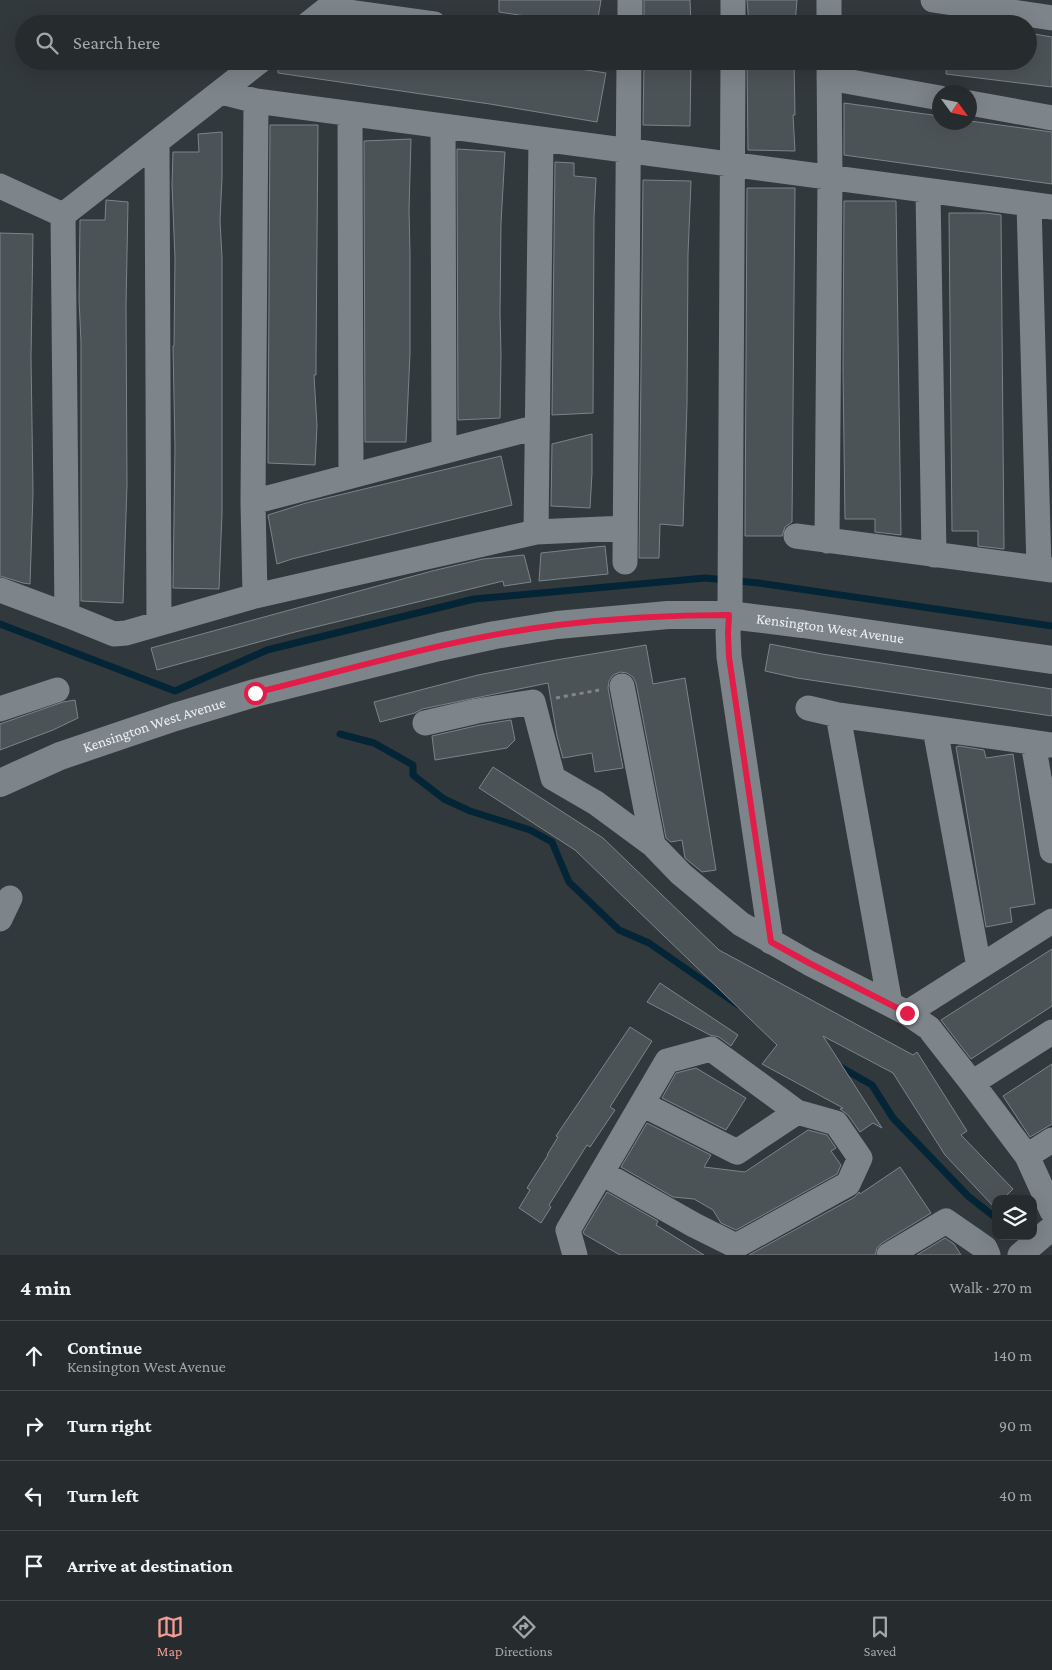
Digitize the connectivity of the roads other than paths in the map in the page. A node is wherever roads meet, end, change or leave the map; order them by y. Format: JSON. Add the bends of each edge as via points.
{"nodes":[{"id":1,"x":630,"y":0,"type":"edge"},
{"id":2,"x":733,"y":0,"type":"edge"},
{"id":3,"x":829,"y":0,"type":"edge"},
{"id":4,"x":933,"y":0,"type":"edge"},
{"id":5,"x":323,"y":11,"type":"edge"},
{"id":6,"x":357,"y":15,"type":"edge"},
{"id":7,"x":630,"y":15,"type":"edge"},
{"id":8,"x":733,"y":15,"type":"edge"},
{"id":9,"x":829,"y":15,"type":"edge"},
{"id":10,"x":1032,"y":15,"type":"edge"},
{"id":11,"x":1037,"y":16,"type":"edge"},
{"id":12,"x":1052,"y":18,"type":"edge"},
{"id":13,"x":249,"y":70,"type":"edge"},
{"id":14,"x":630,"y":70,"type":"edge"},
{"id":15,"x":733,"y":70,"type":"edge"},
{"id":16,"x":829,"y":70,"type":"edge"},
{"id":17,"x":221,"y":92,"type":"junction"},
{"id":18,"x":932,"y":96,"type":"edge"},
{"id":19,"x":256,"y":101,"type":"junction"},
{"id":20,"x":977,"y":104,"type":"edge"},
{"id":21,"x":350,"y":114,"type":"junction"},
{"id":22,"x":1052,"y":118,"type":"edge"},
{"id":23,"x":443,"y":126,"type":"junction"},
{"id":24,"x":541,"y":139,"type":"junction"},
{"id":25,"x":157,"y":142,"type":"junction"},
{"id":26,"x":628,"y":151,"type":"junction"},
{"id":27,"x":732,"y":164,"type":"junction"},
{"id":28,"x":830,"y":178,"type":"junction"},
{"id":29,"x":0,"y":186,"type":"edge"},
{"id":30,"x":928,"y":191,"type":"junction"},
{"id":31,"x":1040,"y":206,"type":"edge"},
{"id":32,"x":63,"y":215,"type":"junction"},
{"id":33,"x":537,"y":427,"type":"junction"},
{"id":34,"x":444,"y":451,"type":"junction"},
{"id":35,"x":351,"y":476,"type":"junction"},
{"id":36,"x":253,"y":502,"type":"junction"},
{"id":37,"x":625,"y":528,"type":"junction"},
{"id":38,"x":536,"y":532,"type":"junction"},
{"id":39,"x":796,"y":536,"type":"dead end"},
{"id":40,"x":827,"y":540,"type":"junction"},
{"id":41,"x":934,"y":554,"type":"junction"},
{"id":42,"x":625,"y":562,"type":"dead end"},
{"id":43,"x":1045,"y":569,"type":"edge"},
{"id":44,"x":0,"y":590,"type":"edge"},
{"id":45,"x":255,"y":596,"type":"junction"},
{"id":46,"x":67,"y":615,"type":"junction"},
{"id":47,"x":729,"y":615,"type":"junction"},
{"id":48,"x":159,"y":623,"type":"junction"},
{"id":49,"x":1052,"y":660,"type":"edge"},
{"id":50,"x":622,"y":686,"type":"road end"},
{"id":51,"x":57,"y":690,"type":"dead end"},
{"id":52,"x":808,"y":708,"type":"dead end"},
{"id":53,"x":0,"y":710,"type":"edge"},
{"id":54,"x":838,"y":715,"type":"junction"},
{"id":55,"x":425,"y":723,"type":"dead end"},
{"id":56,"x":935,"y":729,"type":"junction"},
{"id":57,"x":1043,"y":744,"type":"edge"},
{"id":58,"x":0,"y":783,"type":"edge"},
{"id":59,"x":653,"y":845,"type":"junction"},
{"id":60,"x":1052,"y":851,"type":"edge"},
{"id":61,"x":1052,"y":921,"type":"edge"},
{"id":62,"x":771,"y":942,"type":"junction"},
{"id":63,"x":979,"y":967,"type":"junction"},
{"id":64,"x":898,"y":1009,"type":"junction"},
{"id":65,"x":1052,"y":1032,"type":"edge"},
{"id":66,"x":972,"y":1083,"type":"junction"},
{"id":67,"x":642,"y":1104,"type":"junction"},
{"id":68,"x":797,"y":1112,"type":"junction"},
{"id":69,"x":1052,"y":1140,"type":"edge"},
{"id":70,"x":1027,"y":1156,"type":"junction"},
{"id":71,"x":602,"y":1173,"type":"junction"},
{"id":72,"x":1052,"y":1211,"type":"edge"},
{"id":73,"x":1052,"y":1228,"type":"edge"},
{"id":74,"x":575,"y":1255,"type":"edge"},
{"id":75,"x":888,"y":1255,"type":"edge"},
{"id":76,"x":988,"y":1255,"type":"edge"},
{"id":77,"x":1020,"y":1255,"type":"edge"}],
"edges":[{"from":1,"to":7,"type":"street"},
{"from":2,"to":8,"type":"street"},
{"from":3,"to":9,"type":"street"},
{"from":4,"to":10,"type":"street"},
{"from":5,"to":6,"type":"street"},
{"from":11,"to":12,"type":"street"},
{"from":13,"to":17,"type":"street"},
{"from":14,"to":26,"type":"street"},
{"from":15,"to":27,"type":"street"},
{"from":16,"to":18,"type":"street"},
{"from":16,"to":28,"type":"street"},
{"from":17,"to":19,"type":"street"},
{"from":17,"to":25,"type":"street"},
{"from":19,"to":21,"type":"street"},
{"from":19,"to":36,"type":"street"},
{"from":20,"to":22,"type":"street"},
{"from":21,"to":23,"type":"street"},
{"from":21,"to":35,"type":"street"},
{"from":23,"to":24,"type":"street"},
{"from":23,"to":34,"type":"street"},
{"from":24,"to":26,"type":"street"},
{"from":24,"to":33,"type":"street"},
{"from":25,"to":32,"type":"street"},
{"from":25,"to":48,"type":"street"},
{"from":26,"to":27,"type":"street"},
{"from":26,"to":37,"type":"street"},
{"from":27,"to":28,"type":"street"},
{"from":27,"to":47,"type":"street"},
{"from":28,"to":30,"type":"street"},
{"from":28,"to":40,"type":"street"},
{"from":29,"to":32,"type":"street"},
{"from":30,"to":31,"type":"street"},
{"from":30,"to":41,"type":"street"},
{"from":31,"to":43,"type":"street"},
{"from":32,"to":46,"type":"street"},
{"from":33,"to":34,"type":"street"},
{"from":33,"to":38,"type":"street"},
{"from":34,"to":35,"type":"street"},
{"from":35,"to":36,"type":"street"},
{"from":36,"to":45,"type":"street"},
{"from":37,"to":38,"type":"street"},
{"from":37,"to":42,"type":"street"},
{"from":38,"to":45,"type":"street"},
{"from":39,"to":40,"type":"street"},
{"from":40,"to":41,"type":"street"},
{"from":41,"to":43,"type":"street"},
{"from":44,"to":46,"type":"street"},
{"from":45,"to":48,"type":"street"},
{"from":46,"to":48,"type":"street","via":[[114,634]]},
{"from":47,"to":49,"type":"street","name":"Kensington West Avenue"},
{"from":47,"to":58,"type":"street","name":"Kensington West Avenue","via":[[668,615],[558,625],[439,647],[255,693],[175,717],[60,756]]},
{"from":47,"to":62,"type":"street","via":[[729,657]]},
{"from":50,"to":59,"type":"street"},
{"from":51,"to":53,"type":"street"},
{"from":52,"to":54,"type":"street"},
{"from":54,"to":56,"type":"street"},
{"from":54,"to":64,"type":"street"},
{"from":55,"to":59,"type":"street","via":[[533,702],[554,778],[596,803]]},
{"from":56,"to":57,"type":"street"},
{"from":56,"to":63,"type":"street"},
{"from":57,"to":60,"type":"street"},
{"from":59,"to":62,"type":"street","via":[[681,874],[741,924]]},
{"from":61,"to":63,"type":"street"},
{"from":62,"to":64,"type":"street"},
{"from":63,"to":64,"type":"street"},
{"from":64,"to":66,"type":"street","via":[[928,1028]]},
{"from":65,"to":66,"type":"street"},
{"from":66,"to":70,"type":"street"},
{"from":67,"to":68,"type":"street","via":[[737,1152]]},
{"from":67,"to":68,"type":"street","via":[[667,1061],[711,1049]]},
{"from":67,"to":71,"type":"street"},
{"from":68,"to":71,"type":"street","via":[[836,1123],[860,1158],[848,1184],[736,1246]]},
{"from":69,"to":70,"type":"street"},
{"from":70,"to":72,"type":"street"},
{"from":71,"to":74,"type":"street","via":[[568,1230]]},
{"from":73,"to":77,"type":"street"},
{"from":75,"to":76,"type":"street","via":[[946,1221],[985,1248]]}]}
